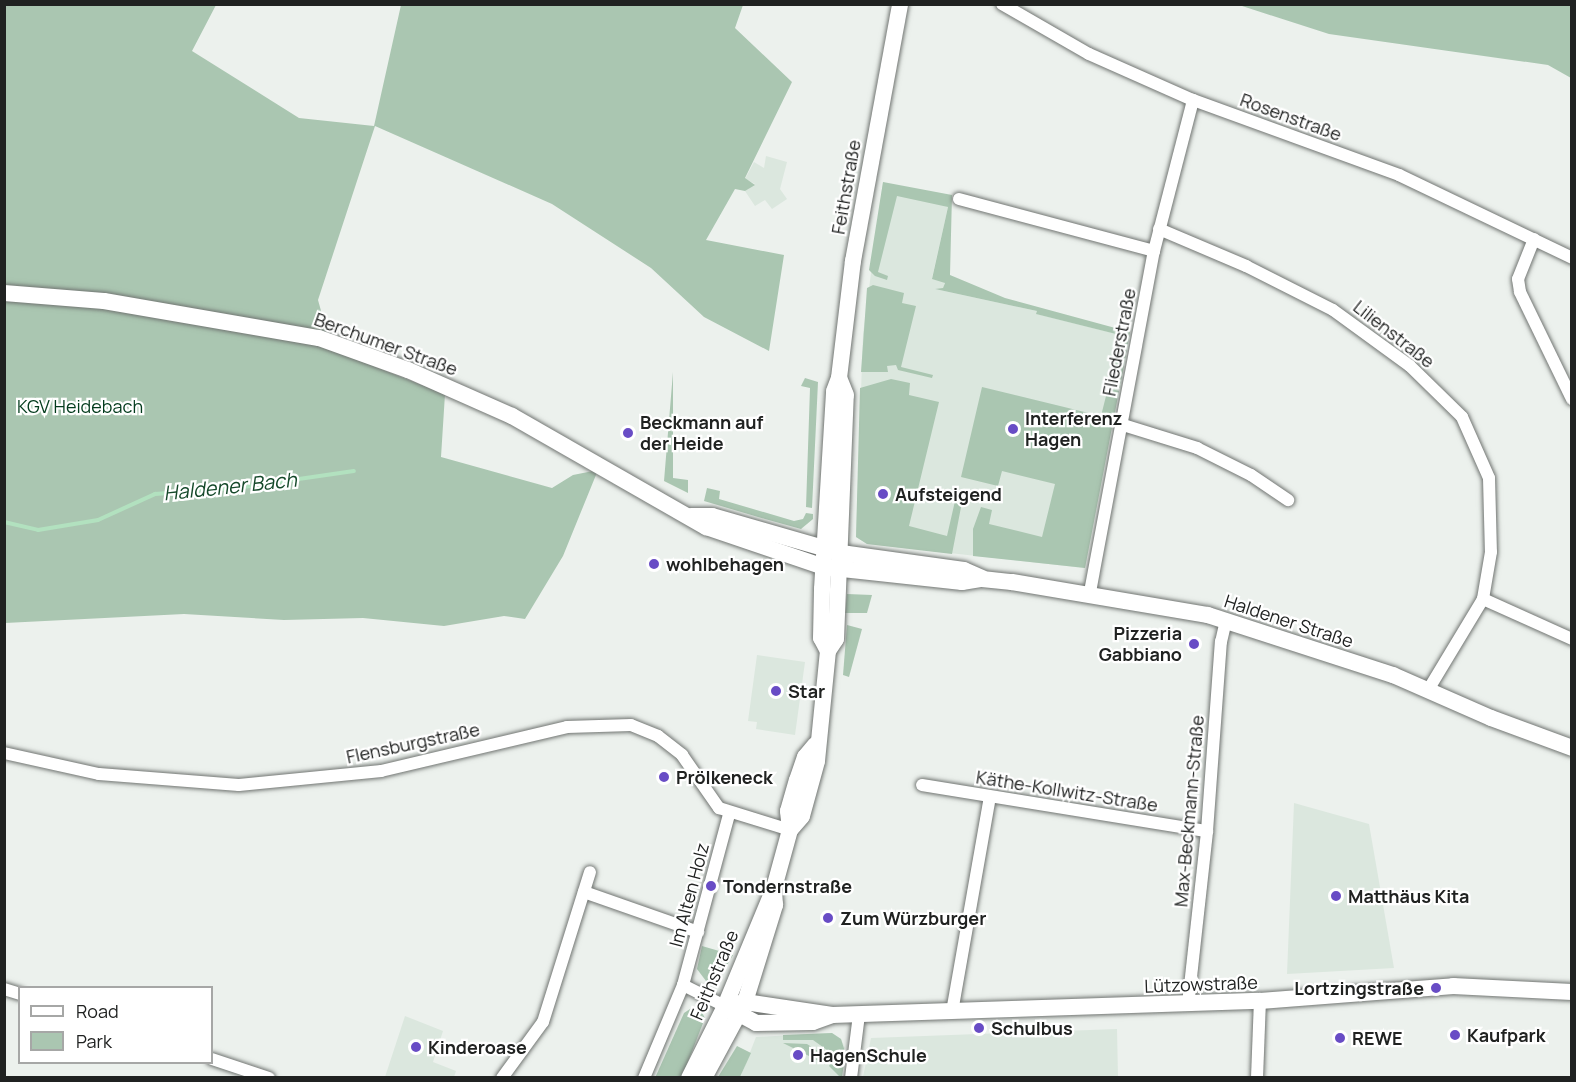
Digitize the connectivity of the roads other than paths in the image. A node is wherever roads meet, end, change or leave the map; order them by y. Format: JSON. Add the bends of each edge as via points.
{"nodes":[{"id":1,"x":900,"y":4,"type":"edge"},
{"id":2,"x":1002,"y":4,"type":"edge"},
{"id":3,"x":1193,"y":100,"type":"junction"},
{"id":4,"x":959,"y":199,"type":"dead end"},
{"id":5,"x":1159,"y":229,"type":"junction"},
{"id":6,"x":1534,"y":239,"type":"junction"},
{"id":7,"x":1154,"y":251,"type":"junction"},
{"id":8,"x":1572,"y":258,"type":"edge"},
{"id":9,"x":4,"y":293,"type":"edge"},
{"id":10,"x":1572,"y":399,"type":"edge"},
{"id":11,"x":1120,"y":424,"type":"junction"},
{"id":12,"x":1288,"y":500,"type":"dead end"},
{"id":13,"x":691,"y":516,"type":"junction"},
{"id":14,"x":833,"y":551,"type":"junction"},
{"id":15,"x":832,"y":569,"type":"junction"},
{"id":16,"x":982,"y":579,"type":"junction"},
{"id":17,"x":1090,"y":592,"type":"junction"},
{"id":18,"x":1483,"y":599,"type":"junction"},
{"id":19,"x":1226,"y":621,"type":"junction"},
{"id":20,"x":1572,"y":639,"type":"edge"},
{"id":21,"x":1428,"y":690,"type":"junction"},
{"id":22,"x":1572,"y":748,"type":"edge"},
{"id":23,"x":4,"y":753,"type":"edge"},
{"id":24,"x":922,"y":785,"type":"dead end"},
{"id":25,"x":990,"y":797,"type":"junction"},
{"id":26,"x":729,"y":814,"type":"junction"},
{"id":27,"x":790,"y":830,"type":"junction"},
{"id":28,"x":1207,"y":831,"type":"junction"},
{"id":29,"x":591,"y":872,"type":"dead end"},
{"id":30,"x":584,"y":892,"type":"junction"},
{"id":31,"x":698,"y":932,"type":"junction"},
{"id":32,"x":683,"y":985,"type":"junction"},
{"id":33,"x":1572,"y":992,"type":"edge"},
{"id":34,"x":1260,"y":1001,"type":"junction"},
{"id":35,"x":1188,"y":1004,"type":"junction"},
{"id":36,"x":736,"y":1008,"type":"junction"},
{"id":37,"x":952,"y":1012,"type":"junction"},
{"id":38,"x":859,"y":1015,"type":"junction"},
{"id":39,"x":213,"y":1059,"type":"edge"},
{"id":40,"x":269,"y":1077,"type":"edge"},
{"id":41,"x":502,"y":1077,"type":"edge"},
{"id":42,"x":644,"y":1077,"type":"edge"},
{"id":43,"x":689,"y":1077,"type":"edge"},
{"id":44,"x":704,"y":1077,"type":"edge"},
{"id":45,"x":850,"y":1077,"type":"edge"},
{"id":46,"x":1257,"y":1077,"type":"edge"}],
"edges":[{"from":1,"to":14,"type":"main road","name":"Feithstraße","via":[[853,261],[839,378],[834,391]]},
{"from":2,"to":3,"type":"street","name":"Rosenstraße","via":[[1089,54]]},
{"from":3,"to":5,"type":"street","name":"Fliederstraße"},
{"from":3,"to":6,"type":"street","name":"Rosenstraße","via":[[1399,175]]},
{"from":4,"to":7,"type":"street"},
{"from":5,"to":7,"type":"street","name":"Fliederstraße"},
{"from":5,"to":18,"type":"street","name":"Lilienstraße","via":[[1246,266],[1333,310],[1410,366],[1462,417],[1489,478],[1491,552]]},
{"from":6,"to":8,"type":"street","name":"Rosenstraße"},
{"from":6,"to":10,"type":"street","via":[[1518,279],[1520,292]]},
{"from":7,"to":11,"type":"street","name":"Fliederstraße"},
{"from":9,"to":13,"type":"main road","name":"Berchumer Straße","via":[[104,302],[319,338],[408,370],[512,416]]},
{"from":11,"to":12,"type":"street","via":[[1197,448],[1251,475]]},
{"from":11,"to":17,"type":"street","name":"Fliederstraße"},
{"from":13,"to":14,"type":"main road","name":"Berchumer Straße","via":[[712,516]]},
{"from":13,"to":15,"type":"main road","name":"Berchumer Straße","via":[[722,534]]},
{"from":14,"to":15,"type":"main road","name":"Feithstraße"},
{"from":14,"to":16,"type":"main road","name":"Haldener Straße","via":[[964,570]]},
{"from":15,"to":16,"type":"main road","name":"Haldener Straße","via":[[962,582]]},
{"from":15,"to":27,"type":"main road","name":"Feithstraße","via":[[821,638],[828,651],[815,746],[817,761],[802,816]]},
{"from":16,"to":17,"type":"main road","name":"Haldener Straße"},
{"from":17,"to":19,"type":"main road","name":"Haldener Straße"},
{"from":18,"to":20,"type":"street"},
{"from":18,"to":21,"type":"street","name":"Lilienstraße"},
{"from":19,"to":21,"type":"main road","name":"Haldener Straße"},
{"from":19,"to":28,"type":"street","name":"Max-Beckmann-Straße","via":[[1221,642]]},
{"from":21,"to":22,"type":"main road","name":"Haldener Straße"},
{"from":23,"to":26,"type":"street","name":"Flensburgstraße","via":[[99,774],[239,785],[381,771],[567,727],[631,725],[670,744],[698,774],[719,808]]},
{"from":24,"to":25,"type":"street","name":"Käthe-Kollwitz-Straße"},
{"from":25,"to":28,"type":"street","name":"Käthe-Kollwitz-Straße"},
{"from":25,"to":37,"type":"street"},
{"from":26,"to":27,"type":"street"},
{"from":26,"to":31,"type":"street","name":"Im Alten Holz"},
{"from":27,"to":36,"type":"main road","name":"Feithstraße"},
{"from":28,"to":35,"type":"street","name":"Max-Beckmann-Straße"},
{"from":29,"to":30,"type":"street"},
{"from":30,"to":31,"type":"street"},
{"from":30,"to":41,"type":"street","via":[[543,1022]]},
{"from":31,"to":32,"type":"street","name":"Im Alten Holz"},
{"from":32,"to":36,"type":"street"},
{"from":32,"to":42,"type":"street","name":"Im Alten Holz"},
{"from":33,"to":34,"type":"main road","name":"Lützowstraße","via":[[1453,986]]},
{"from":34,"to":35,"type":"main road","name":"Lützowstraße"},
{"from":34,"to":46,"type":"street"},
{"from":35,"to":37,"type":"main road","name":"Lützowstraße"},
{"from":36,"to":38,"type":"main road","name":"Lützowstraße","via":[[756,1023],[789,1024],[832,1015]]},
{"from":36,"to":43,"type":"main road","name":"Feithstraße"},
{"from":36,"to":44,"type":"main road","name":"Feithstraße"},
{"from":37,"to":38,"type":"main road","name":"Lützowstraße"},
{"from":38,"to":45,"type":"street"},
{"from":39,"to":40,"type":"street"}]}
